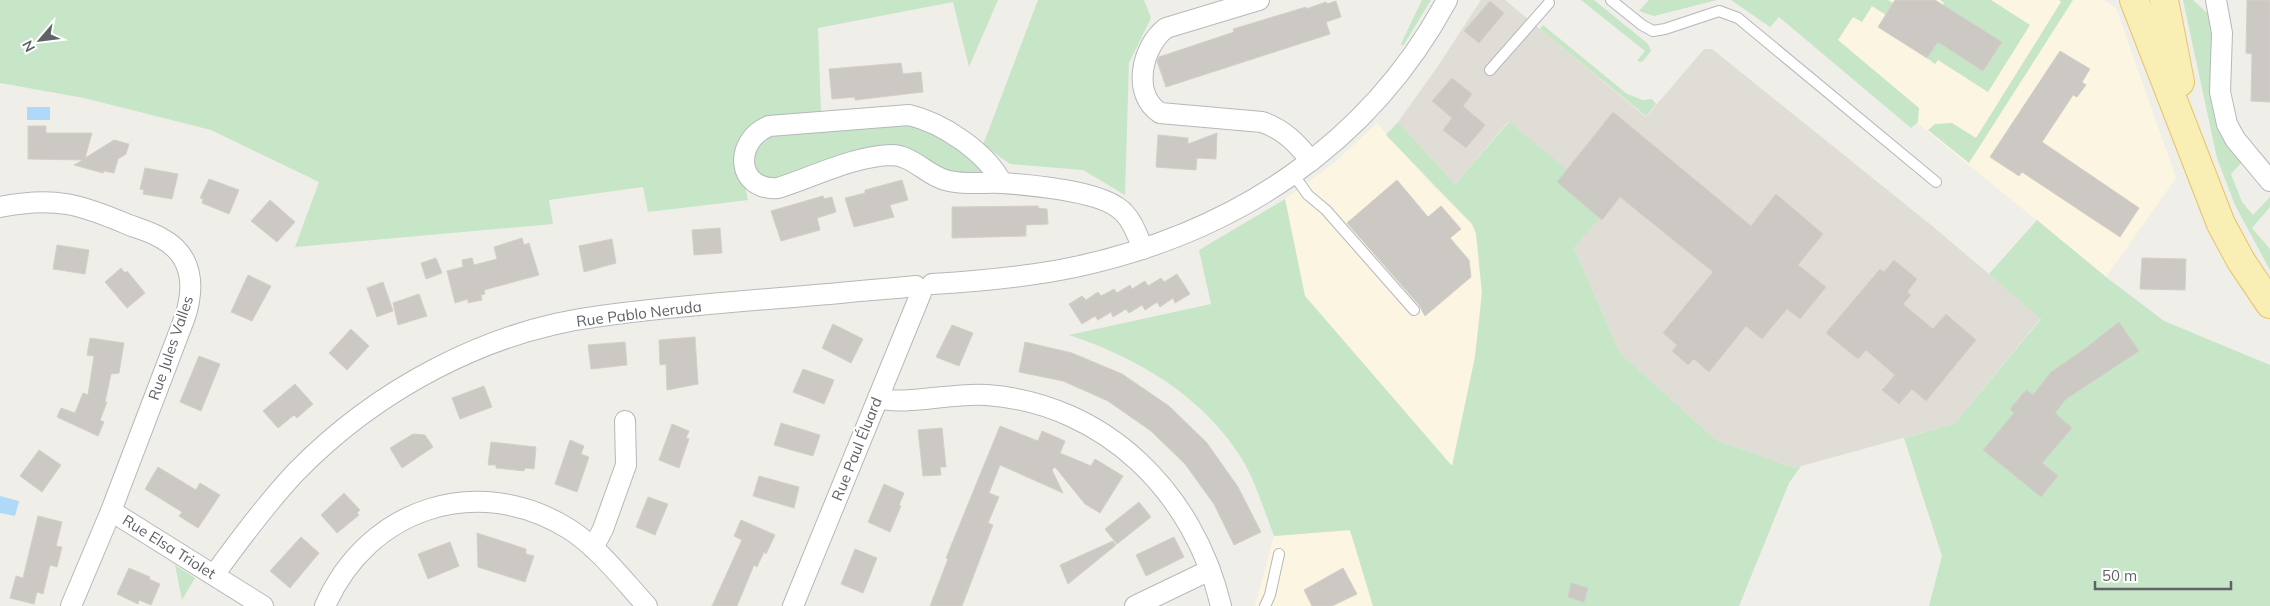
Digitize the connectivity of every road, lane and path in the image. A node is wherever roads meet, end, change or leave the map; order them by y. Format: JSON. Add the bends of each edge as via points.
{"nodes":[{"id":1,"x":1260,"y":0,"type":"edge"},
{"id":2,"x":1447,"y":0,"type":"edge"},
{"id":3,"x":1611,"y":0,"type":"edge"},
{"id":4,"x":2134,"y":0,"type":"edge"},
{"id":5,"x":2164,"y":0,"type":"edge"},
{"id":6,"x":2216,"y":0,"type":"edge"},
{"id":7,"x":1549,"y":3,"type":"dead end"},
{"id":8,"x":1490,"y":70,"type":"dead end"},
{"id":9,"x":2192,"y":148,"type":"junction"},
{"id":10,"x":1311,"y":161,"type":"junction"},
{"id":11,"x":1293,"y":174,"type":"junction"},
{"id":12,"x":2270,"y":181,"type":"edge"},
{"id":13,"x":1936,"y":182,"type":"dead end"},
{"id":14,"x":1002,"y":183,"type":"junction"},
{"id":15,"x":0,"y":208,"type":"edge"},
{"id":16,"x":1143,"y":249,"type":"junction"},
{"id":17,"x":923,"y":288,"type":"junction"},
{"id":18,"x":2270,"y":304,"type":"edge"},
{"id":19,"x":1414,"y":310,"type":"dead end"},
{"id":20,"x":878,"y":398,"type":"junction"},
{"id":21,"x":625,"y":420,"type":"dead end"},
{"id":22,"x":111,"y":512,"type":"junction"},
{"id":23,"x":593,"y":548,"type":"junction"},
{"id":24,"x":1279,"y":554,"type":"dead end"},
{"id":25,"x":1210,"y":570,"type":"junction"},
{"id":26,"x":214,"y":575,"type":"junction"},
{"id":27,"x":71,"y":606,"type":"edge"},
{"id":28,"x":262,"y":606,"type":"edge"},
{"id":29,"x":325,"y":606,"type":"edge"},
{"id":30,"x":647,"y":606,"type":"edge"},
{"id":31,"x":793,"y":606,"type":"edge"},
{"id":32,"x":1135,"y":606,"type":"edge"},
{"id":33,"x":1221,"y":606,"type":"edge"},
{"id":34,"x":1265,"y":606,"type":"edge"}],
"edges":[{"from":1,"to":10,"type":"street","via":[[1166,28],[1156,36],[1149,49],[1144,64],[1144,92],[1152,108],[1160,112],[1272,125],[1297,143]]},
{"from":2,"to":10,"type":"street","name":"Rue Pablo Neruda","via":[[1403,68],[1372,107]]},
{"from":3,"to":13,"type":"lane","via":[[1653,31],[1720,11],[1738,18]]},
{"from":4,"to":9,"type":"main road"},
{"from":5,"to":9,"type":"main road"},
{"from":6,"to":12,"type":"street","via":[[2222,33],[2220,92],[2227,124],[2235,139]]},
{"from":7,"to":8,"type":"lane"},
{"from":9,"to":18,"type":"main road","via":[[2221,224],[2240,261]]},
{"from":10,"to":11,"type":"street","name":"Rue Pablo Neruda"},
{"from":11,"to":16,"type":"street","name":"Rue Pablo Neruda","via":[[1207,224]]},
{"from":11,"to":19,"type":"lane","via":[[1308,195],[1326,210]]},
{"from":14,"to":14,"type":"street","via":[[996,170],[955,136],[924,119],[909,115],[769,126],[750,140],[744,157],[751,180],[766,189],[892,155],[913,161],[930,174],[948,181]]},
{"from":14,"to":16,"type":"street","via":[[1100,198],[1126,215]]},
{"from":15,"to":22,"type":"street","name":"Rue Jules Valles","via":[[46,201],[88,208],[162,238],[186,263],[192,288],[190,303]]},
{"from":16,"to":17,"type":"street","name":"Rue Pablo Neruda","via":[[1052,272]]},
{"from":17,"to":20,"type":"street","name":"Rue Paul Éluard"},
{"from":17,"to":26,"type":"street","name":"Rue Pablo Neruda","via":[[600,316],[529,332],[462,356],[404,385],[334,436],[271,499]]},
{"from":20,"to":25,"type":"street","via":[[896,401],[966,394],[1003,396],[1087,424],[1120,444],[1168,492],[1194,531]]},
{"from":20,"to":31,"type":"street","name":"Rue Paul Éluard"},
{"from":21,"to":23,"type":"street","via":[[626,465]]},
{"from":22,"to":26,"type":"street","name":"Rue Elsa Triolet"},
{"from":22,"to":27,"type":"street","name":"Rue Elsa Triolet"},
{"from":23,"to":29,"type":"street","via":[[568,529],[526,509],[477,501],[439,506],[402,519],[372,541],[342,575]]},
{"from":23,"to":30,"type":"street"},
{"from":24,"to":34,"type":"lane"},
{"from":25,"to":32,"type":"street"},
{"from":25,"to":33,"type":"street"},
{"from":26,"to":28,"type":"street","name":"Rue Elsa Triolet"}]}
